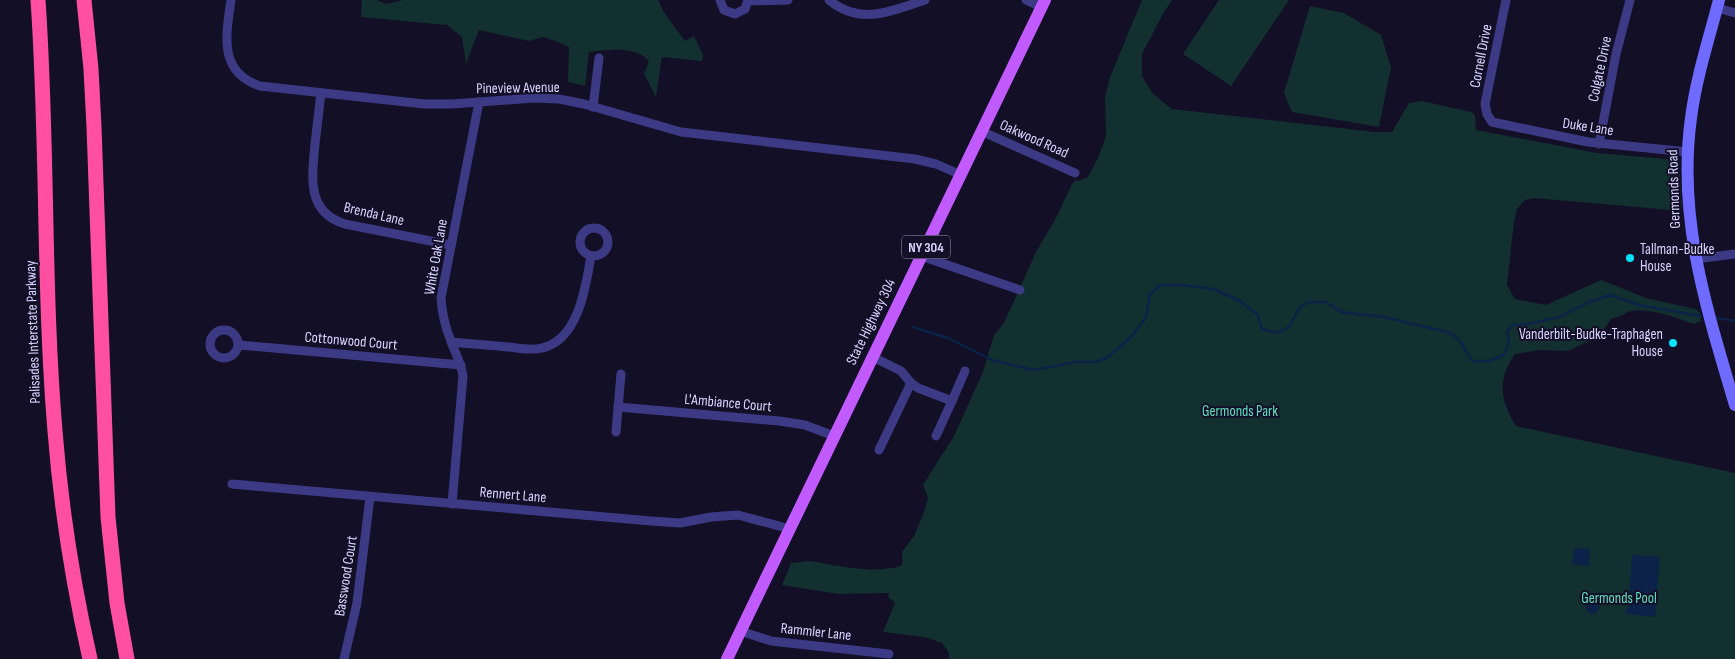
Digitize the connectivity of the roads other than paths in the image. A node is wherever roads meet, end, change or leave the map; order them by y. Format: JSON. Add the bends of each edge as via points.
{"nodes":[{"id":1,"x":38,"y":0,"type":"edge"},
{"id":2,"x":84,"y":0,"type":"edge"},
{"id":3,"x":231,"y":0,"type":"edge"},
{"id":4,"x":720,"y":0,"type":"edge"},
{"id":5,"x":748,"y":0,"type":"edge"},
{"id":6,"x":788,"y":0,"type":"edge"},
{"id":7,"x":828,"y":0,"type":"edge"},
{"id":8,"x":926,"y":0,"type":"edge"},
{"id":9,"x":1026,"y":0,"type":"edge"},
{"id":10,"x":1506,"y":0,"type":"edge"},
{"id":11,"x":1630,"y":0,"type":"edge"},
{"id":12,"x":1043,"y":4,"type":"edge"},
{"id":13,"x":1718,"y":4,"type":"edge"},
{"id":14,"x":1735,"y":13,"type":"edge"},
{"id":15,"x":598,"y":58,"type":"dead end"},
{"id":16,"x":321,"y":93,"type":"junction"},
{"id":17,"x":480,"y":102,"type":"junction"},
{"id":18,"x":594,"y":107,"type":"junction"},
{"id":19,"x":1488,"y":117,"type":"joint"},
{"id":20,"x":981,"y":132,"type":"junction"},
{"id":21,"x":1599,"y":144,"type":"junction"},
{"id":22,"x":1688,"y":152,"type":"junction"},
{"id":23,"x":1075,"y":173,"type":"dead end"},
{"id":24,"x":960,"y":175,"type":"junction"},
{"id":25,"x":451,"y":245,"type":"junction"},
{"id":26,"x":1735,"y":254,"type":"edge"},
{"id":27,"x":591,"y":256,"type":"dead end"},
{"id":28,"x":921,"y":256,"type":"junction"},
{"id":29,"x":1695,"y":259,"type":"junction"},
{"id":30,"x":1020,"y":290,"type":"dead end"},
{"id":31,"x":451,"y":342,"type":"junction"},
{"id":32,"x":239,"y":345,"type":"dead end"},
{"id":33,"x":873,"y":357,"type":"junction"},
{"id":34,"x":461,"y":365,"type":"junction"},
{"id":35,"x":965,"y":371,"type":"dead end"},
{"id":36,"x":621,"y":374,"type":"dead end"},
{"id":37,"x":911,"y":384,"type":"junction"},
{"id":38,"x":952,"y":402,"type":"junction"},
{"id":39,"x":1735,"y":405,"type":"edge"},
{"id":40,"x":618,"y":407,"type":"junction"},
{"id":41,"x":616,"y":432,"type":"dead end"},
{"id":42,"x":834,"y":436,"type":"junction"},
{"id":43,"x":936,"y":436,"type":"dead end"},
{"id":44,"x":879,"y":450,"type":"dead end"},
{"id":45,"x":232,"y":484,"type":"dead end"},
{"id":46,"x":370,"y":497,"type":"junction"},
{"id":47,"x":452,"y":504,"type":"junction"},
{"id":48,"x":790,"y":529,"type":"junction"},
{"id":49,"x":740,"y":631,"type":"junction"},
{"id":50,"x":889,"y":654,"type":"dead end"},
{"id":51,"x":90,"y":659,"type":"edge"},
{"id":52,"x":126,"y":659,"type":"edge"},
{"id":53,"x":344,"y":659,"type":"edge"},
{"id":54,"x":727,"y":659,"type":"edge"}],
"edges":[{"from":1,"to":51,"type":"highway","name":"Palisades Interstate Parkway","via":[[55,439],[68,545]]},
{"from":2,"to":52,"type":"highway","via":[[94,126],[108,517]]},
{"from":3,"to":16,"type":"street","name":"Pineview Avenue","via":[[226,43],[230,60],[239,74],[260,86]]},
{"from":4,"to":5,"type":"street","via":[[724,10],[733,14],[743,10]]},
{"from":5,"to":6,"type":"street"},
{"from":7,"to":8,"type":"street","via":[[846,11],[870,15]]},
{"from":9,"to":12,"type":"street"},
{"from":10,"to":19,"type":"street","name":"Cornell Drive","via":[[1485,104]]},
{"from":11,"to":21,"type":"street","name":"Colgate Drive"},
{"from":12,"to":20,"type":"main road","name":"State Highway 304","number":"NY 304"},
{"from":13,"to":14,"type":"street"},
{"from":13,"to":22,"type":"street","name":"Germonds Road","via":[[1695,92]]},
{"from":15,"to":18,"type":"street"},
{"from":16,"to":17,"type":"street","name":"Pineview Avenue","via":[[416,104]]},
{"from":16,"to":25,"type":"street","name":"Brenda Lane","via":[[312,178],[315,196],[323,211],[345,224]]},
{"from":17,"to":18,"type":"street","name":"Pineview Avenue","via":[[542,98]]},
{"from":17,"to":25,"type":"street","name":"White Oak Lane"},
{"from":18,"to":24,"type":"street","name":"Pineview Avenue","via":[[672,131],[915,159]]},
{"from":19,"to":21,"type":"street","name":"Duke Lane","via":[[1499,125]]},
{"from":20,"to":23,"type":"street","name":"Oakwood Road"},
{"from":20,"to":24,"type":"main road","name":"State Highway 304","number":"NY 304"},
{"from":21,"to":22,"type":"street","name":"Duke Lane"},
{"from":22,"to":29,"type":"street","name":"Germonds Road"},
{"from":24,"to":28,"type":"main road","name":"State Highway 304","number":"NY 304"},
{"from":25,"to":31,"type":"street","name":"White Oak Lane","via":[[441,298],[442,316]]},
{"from":26,"to":29,"type":"street"},
{"from":27,"to":31,"type":"street","via":[[579,310],[568,329],[551,345],[530,349]]},
{"from":28,"to":30,"type":"street"},
{"from":28,"to":33,"type":"main road","name":"State Highway 304","number":"NY 304"},
{"from":29,"to":39,"type":"street","name":"Germonds Road"},
{"from":31,"to":34,"type":"street","name":"White Oak Lane"},
{"from":32,"to":34,"type":"street","name":"Cottonwood Court"},
{"from":33,"to":37,"type":"street","via":[[901,371]]},
{"from":33,"to":42,"type":"main road","name":"State Highway 304","number":"NY 304"},
{"from":34,"to":47,"type":"street","name":"White Oak Lane","via":[[463,383]]},
{"from":35,"to":38,"type":"street"},
{"from":36,"to":40,"type":"street"},
{"from":37,"to":38,"type":"street"},
{"from":37,"to":44,"type":"street"},
{"from":38,"to":43,"type":"street"},
{"from":40,"to":41,"type":"street"},
{"from":40,"to":42,"type":"street","name":"L'Ambiance Court","via":[[778,421],[805,425]]},
{"from":42,"to":48,"type":"main road","name":"State Highway 304","number":"NY 304"},
{"from":45,"to":46,"type":"street","name":"Rennert Lane"},
{"from":46,"to":47,"type":"street","name":"Rennert Lane"},
{"from":46,"to":53,"type":"street","name":"Basswood Court","via":[[357,603]]},
{"from":47,"to":48,"type":"street","name":"Rennert Lane","via":[[680,523],[738,515]]},
{"from":48,"to":49,"type":"main road","name":"State Highway 304","number":"NY 304"},
{"from":49,"to":50,"type":"street","name":"Rammler Lane","via":[[771,640]]},
{"from":49,"to":54,"type":"main road","name":"State Highway 304","number":"NY 304"}]}
